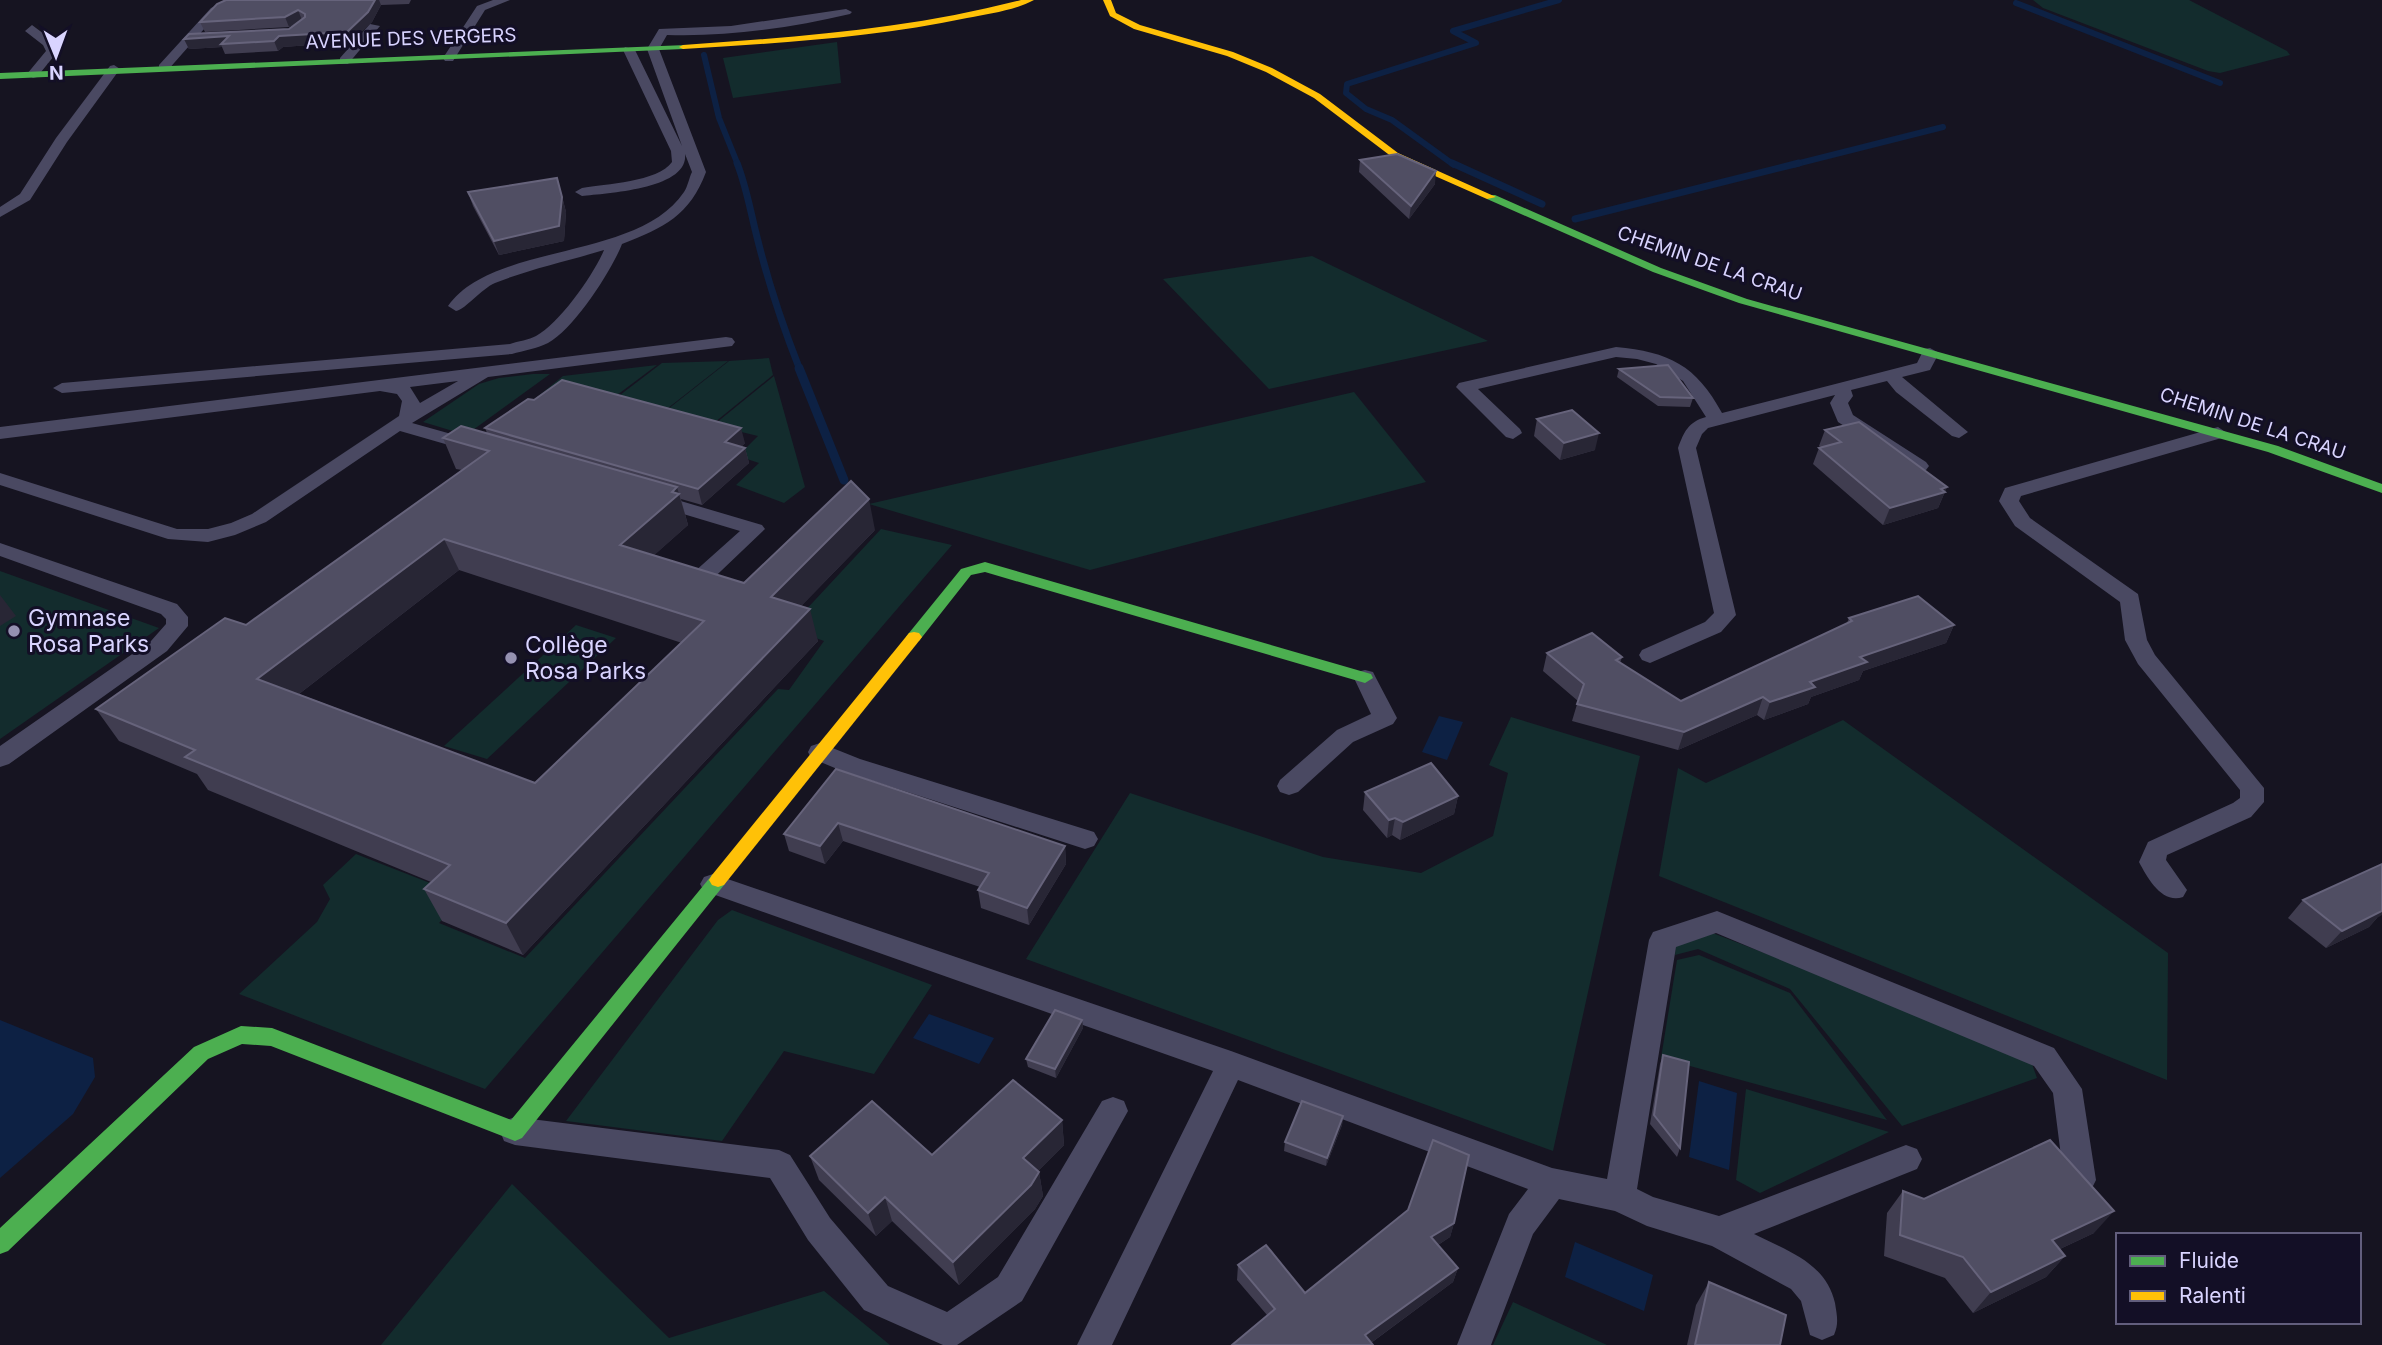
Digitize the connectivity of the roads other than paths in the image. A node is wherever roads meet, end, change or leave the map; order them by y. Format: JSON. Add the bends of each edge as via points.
{"nodes":[{"id":1,"x":239,"y":0,"type":"edge"},
{"id":2,"x":504,"y":0,"type":"edge"},
{"id":3,"x":1005,"y":0,"type":"edge"},
{"id":4,"x":1030,"y":0,"type":"edge"},
{"id":5,"x":1107,"y":0,"type":"edge"},
{"id":6,"x":846,"y":12,"type":"dead end"},
{"id":7,"x":374,"y":26,"type":"dead end"},
{"id":8,"x":32,"y":29,"type":"dead end"},
{"id":9,"x":806,"y":37,"type":"junction"},
{"id":10,"x":203,"y":38,"type":"edge"},
{"id":11,"x":190,"y":39,"type":"junction"},
{"id":12,"x":653,"y":49,"type":"junction"},
{"id":13,"x":629,"y":50,"type":"junction"},
{"id":14,"x":449,"y":58,"type":"junction"},
{"id":15,"x":344,"y":61,"type":"junction"},
{"id":16,"x":163,"y":68,"type":"junction"},
{"id":17,"x":114,"y":69,"type":"junction"},
{"id":18,"x":26,"y":75,"type":"junction"},
{"id":19,"x":0,"y":77,"type":"edge"},
{"id":20,"x":582,"y":192,"type":"dead end"},
{"id":21,"x":0,"y":213,"type":"edge"},
{"id":22,"x":616,"y":240,"type":"junction"},
{"id":23,"x":456,"y":306,"type":"dead end"},
{"id":24,"x":726,"y":342,"type":"dead end"},
{"id":25,"x":1930,"y":353,"type":"junction"},
{"id":26,"x":489,"y":370,"type":"junction"},
{"id":27,"x":1892,"y":376,"type":"junction"},
{"id":28,"x":376,"y":385,"type":"junction"},
{"id":29,"x":62,"y":388,"type":"dead end"},
{"id":30,"x":1842,"y":389,"type":"junction"},
{"id":31,"x":1717,"y":420,"type":"junction"},
{"id":32,"x":403,"y":422,"type":"junction"},
{"id":33,"x":1959,"y":432,"type":"dead end"},
{"id":34,"x":0,"y":433,"type":"edge"},
{"id":35,"x":1513,"y":433,"type":"dead end"},
{"id":36,"x":2218,"y":433,"type":"junction"},
{"id":37,"x":494,"y":453,"type":"edge"},
{"id":38,"x":1919,"y":466,"type":"edge"},
{"id":39,"x":0,"y":480,"type":"edge"},
{"id":40,"x":2382,"y":489,"type":"edge"},
{"id":41,"x":638,"y":495,"type":"edge"},
{"id":42,"x":0,"y":549,"type":"edge"},
{"id":43,"x":692,"y":586,"type":"edge"},
{"id":44,"x":1650,"y":655,"type":"dead end"},
{"id":45,"x":1365,"y":678,"type":"joint"},
{"id":46,"x":820,"y":752,"type":"junction"},
{"id":47,"x":0,"y":758,"type":"edge"},
{"id":48,"x":1289,"y":786,"type":"dead end"},
{"id":49,"x":1085,"y":839,"type":"dead end"},
{"id":50,"x":713,"y":884,"type":"junction"},
{"id":51,"x":2174,"y":890,"type":"dead end"},
{"id":52,"x":1231,"y":1064,"type":"junction"},
{"id":53,"x":1113,"y":1111,"type":"dead end"},
{"id":54,"x":515,"y":1131,"type":"junction"},
{"id":55,"x":1906,"y":1159,"type":"dead end"},
{"id":56,"x":2080,"y":1180,"type":"edge"},
{"id":57,"x":1552,"y":1183,"type":"junction"},
{"id":58,"x":1620,"y":1197,"type":"junction"},
{"id":59,"x":1719,"y":1232,"type":"junction"},
{"id":60,"x":0,"y":1243,"type":"edge"},
{"id":61,"x":1822,"y":1323,"type":"dead end"},
{"id":62,"x":1094,"y":1345,"type":"edge"},
{"id":63,"x":1474,"y":1345,"type":"edge"}],
"edges":[{"from":1,"to":11,"type":"lane","via":[[215,10]]},
{"from":2,"to":14,"type":"lane","via":[[481,8]]},
{"from":3,"to":9,"type":"street","via":[[928,19]]},
{"from":4,"to":9,"type":"street","via":[[954,19]]},
{"from":5,"to":25,"type":"street","name":"CHEMIN DE LA CRAU","via":[[1113,14],[1138,27],[1269,70],[1317,96],[1395,155],[1582,239],[1743,300]]},
{"from":6,"to":12,"type":"lane","via":[[735,28],[663,31]]},
{"from":7,"to":15,"type":"lane"},
{"from":8,"to":18,"type":"lane","via":[[52,51]]},
{"from":9,"to":12,"type":"street","name":"AVENUE DES VERGERS"},
{"from":10,"to":11,"type":"lane"},
{"from":11,"to":16,"type":"lane"},
{"from":12,"to":13,"type":"street","name":"AVENUE DES VERGERS"},
{"from":12,"to":22,"type":"lane","via":[[699,172],[691,192],[672,212]]},
{"from":13,"to":14,"type":"street","name":"AVENUE DES VERGERS"},
{"from":13,"to":20,"type":"lane","via":[[679,161],[662,178]]},
{"from":14,"to":15,"type":"street","name":"AVENUE DES VERGERS"},
{"from":15,"to":16,"type":"street","name":"AVENUE DES VERGERS"},
{"from":16,"to":17,"type":"street","name":"AVENUE DES VERGERS"},
{"from":17,"to":18,"type":"street","name":"AVENUE DES VERGERS"},
{"from":17,"to":21,"type":"lane","via":[[25,197]]},
{"from":18,"to":19,"type":"street","name":"AVENUE DES VERGERS"},
{"from":22,"to":23,"type":"lane","via":[[482,282]]},
{"from":22,"to":29,"type":"lane","via":[[606,267],[563,321],[543,339],[512,349]]},
{"from":24,"to":26,"type":"lane"},
{"from":25,"to":27,"type":"lane","via":[[1924,366]]},
{"from":25,"to":36,"type":"street","name":"CHEMIN DE LA CRAU"},
{"from":26,"to":28,"type":"lane"},
{"from":26,"to":32,"type":"lane"},
{"from":27,"to":30,"type":"lane"},
{"from":27,"to":33,"type":"lane"},
{"from":28,"to":32,"type":"lane","via":[[403,390],[411,401]]},
{"from":28,"to":34,"type":"lane"},
{"from":30,"to":31,"type":"lane"},
{"from":30,"to":38,"type":"lane","via":[[1839,403],[1845,418]]},
{"from":31,"to":35,"type":"lane","via":[[1689,377],[1662,360],[1616,352],[1465,387]]},
{"from":31,"to":44,"type":"lane","via":[[1701,424],[1687,448],[1725,615],[1713,627]]},
{"from":32,"to":37,"type":"lane"},
{"from":32,"to":39,"type":"lane","via":[[259,518],[217,535],[175,535]]},
{"from":36,"to":40,"type":"street","name":"CHEMIN DE LA CRAU"},
{"from":36,"to":51,"type":"lane","via":[[2012,492],[2009,502],[2022,522],[2130,599],[2136,640],[2146,659],[2252,788],[2252,802],[2242,810],[2157,849],[2152,862]]},
{"from":41,"to":43,"type":"lane","via":[[755,529]]},
{"from":42,"to":47,"type":"lane","via":[[169,609],[177,617],[177,626],[159,646]]},
{"from":45,"to":46,"type":"street","via":[[985,567],[967,572]]},
{"from":45,"to":48,"type":"lane","via":[[1385,718],[1345,736]]},
{"from":46,"to":49,"type":"lane"},
{"from":46,"to":50,"type":"street"},
{"from":50,"to":52,"type":"lane"},
{"from":50,"to":54,"type":"street"},
{"from":52,"to":57,"type":"lane"},
{"from":52,"to":62,"type":"lane"},
{"from":53,"to":54,"type":"lane","via":[[1010,1289],[950,1331],[876,1297],[819,1229],[779,1165]]},
{"from":54,"to":60,"type":"street","via":[[272,1037],[241,1035],[201,1053]]},
{"from":55,"to":59,"type":"lane"},
{"from":56,"to":58,"type":"lane","via":[[2067,1089],[2044,1057],[1717,922],[1663,940]]},
{"from":57,"to":58,"type":"lane"},
{"from":57,"to":63,"type":"lane","via":[[1520,1225]]},
{"from":58,"to":59,"type":"lane","via":[[1647,1211]]},
{"from":59,"to":61,"type":"lane","via":[[1803,1277],[1815,1294]]}]}
